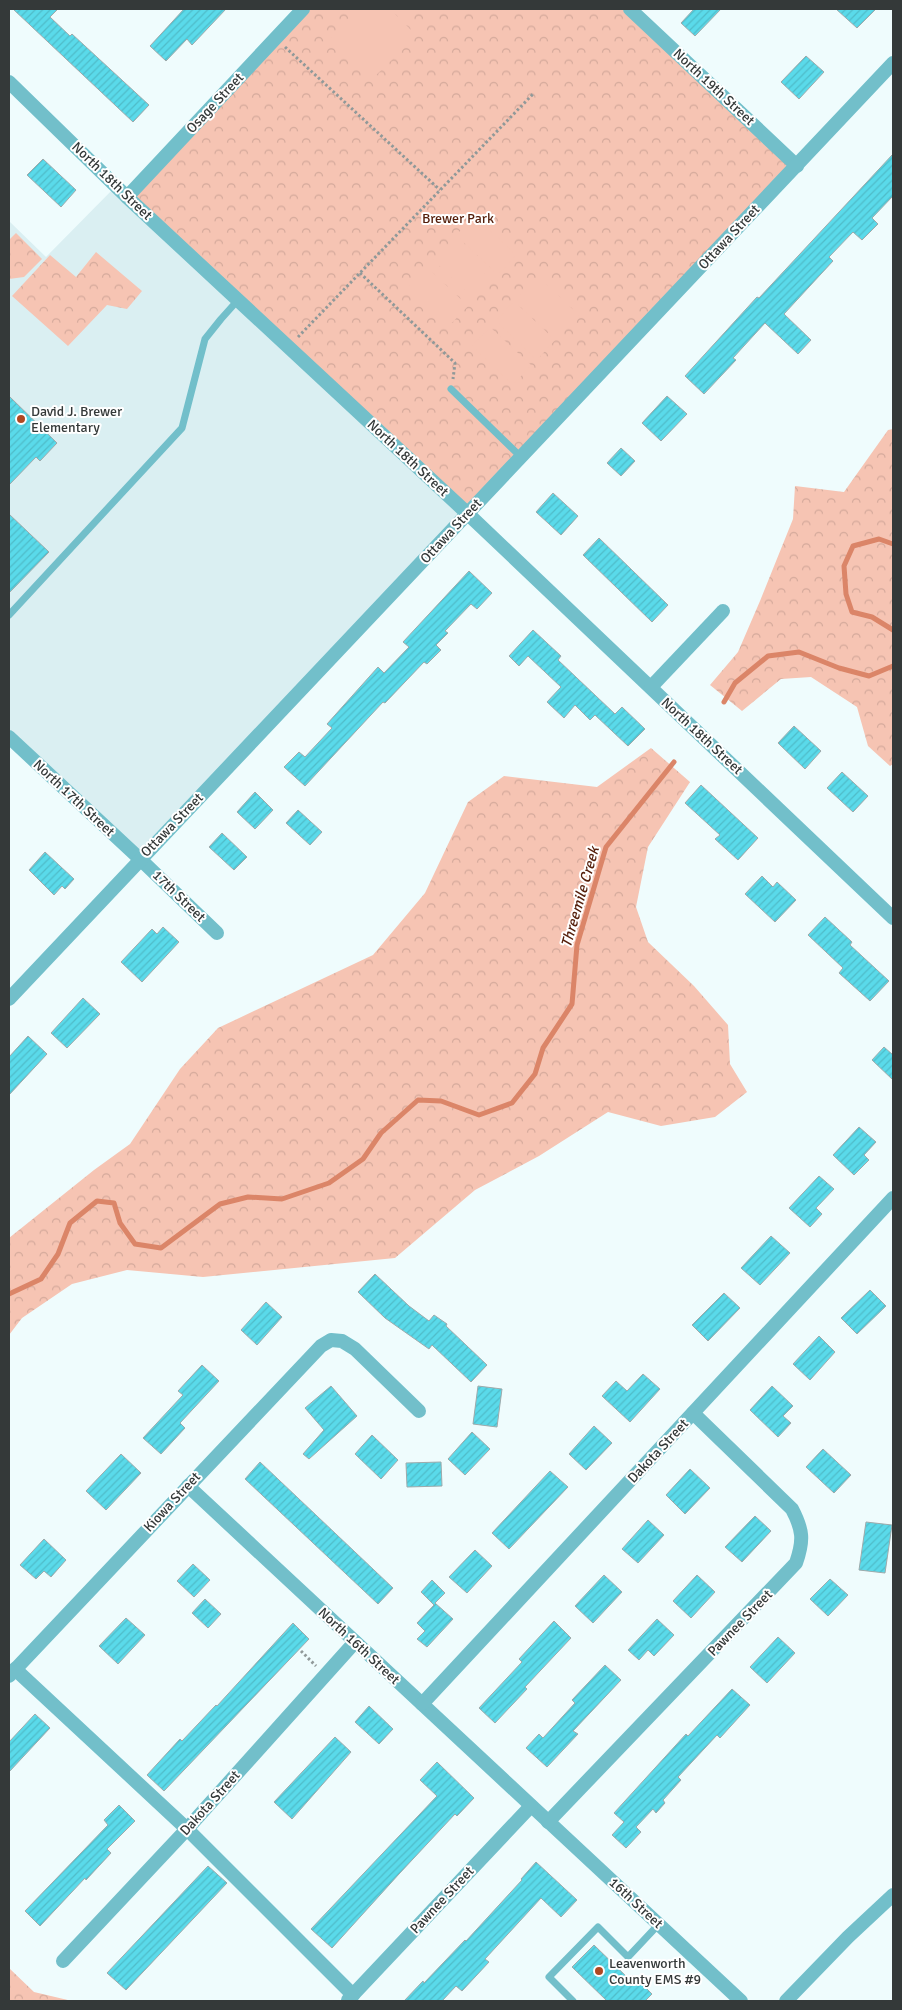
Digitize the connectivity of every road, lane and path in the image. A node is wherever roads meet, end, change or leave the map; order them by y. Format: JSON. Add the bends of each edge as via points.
{"nodes":[{"id":1,"x":303,"y":9,"type":"edge"},
{"id":2,"x":635,"y":10,"type":"edge"},
{"id":3,"x":275,"y":38,"type":"junction"},
{"id":4,"x":893,"y":63,"type":"edge"},
{"id":5,"x":9,"y":82,"type":"edge"},
{"id":6,"x":534,"y":92,"type":"dead end"},
{"id":7,"x":797,"y":166,"type":"junction"},
{"id":8,"x":440,"y":190,"type":"junction"},
{"id":9,"x":127,"y":197,"type":"junction"},
{"id":10,"x":360,"y":273,"type":"junction"},
{"id":11,"x":238,"y":300,"type":"junction"},
{"id":12,"x":288,"y":348,"type":"junction"},
{"id":13,"x":452,"y":389,"type":"joint"},
{"id":14,"x":521,"y":458,"type":"junction"},
{"id":15,"x":468,"y":514,"type":"junction"},
{"id":16,"x":723,"y":612,"type":"dead end"},
{"id":17,"x":9,"y":614,"type":"edge"},
{"id":18,"x":651,"y":687,"type":"junction"},
{"id":19,"x":9,"y":737,"type":"edge"},
{"id":20,"x":140,"y":858,"type":"junction"},
{"id":21,"x":893,"y":918,"type":"edge"},
{"id":22,"x":217,"y":934,"type":"dead end"},
{"id":23,"x":9,"y":999,"type":"edge"},
{"id":24,"x":893,"y":1198,"type":"edge"},
{"id":25,"x":418,"y":1411,"type":"dead end"},
{"id":26,"x":693,"y":1413,"type":"junction"},
{"id":27,"x":188,"y":1486,"type":"junction"},
{"id":28,"x":355,"y":1642,"type":"junction"},
{"id":29,"x":301,"y":1651,"type":"dead end"},
{"id":30,"x":12,"y":1672,"type":"edge"},
{"id":31,"x":325,"y":1675,"type":"junction"},
{"id":32,"x":422,"y":1704,"type":"junction"},
{"id":33,"x":531,"y":1806,"type":"junction"},
{"id":34,"x":548,"y":1822,"type":"junction"},
{"id":35,"x":186,"y":1829,"type":"junction"},
{"id":36,"x":893,"y":1895,"type":"edge"},
{"id":37,"x":659,"y":1924,"type":"junction"},
{"id":38,"x":63,"y":1961,"type":"dead end"},
{"id":39,"x":350,"y":1998,"type":"edge"},
{"id":40,"x":573,"y":2001,"type":"edge"},
{"id":41,"x":741,"y":2001,"type":"edge"},
{"id":42,"x":786,"y":2001,"type":"edge"}],
"edges":[{"from":1,"to":3,"type":"street","name":"Osage Street"},
{"from":2,"to":7,"type":"street","name":"North 19th Street"},
{"from":3,"to":8,"type":"path"},
{"from":3,"to":9,"type":"street","name":"Osage Street"},
{"from":4,"to":7,"type":"street","name":"Ottawa Street"},
{"from":5,"to":9,"type":"street","name":"North 18th Street"},
{"from":6,"to":8,"type":"path"},
{"from":7,"to":14,"type":"street","name":"Ottawa Street"},
{"from":8,"to":10,"type":"path"},
{"from":9,"to":11,"type":"street","name":"North 18th Street"},
{"from":10,"to":12,"type":"path"},
{"from":10,"to":13,"type":"path","via":[[455,363]]},
{"from":11,"to":12,"type":"street","name":"North 18th Street"},
{"from":11,"to":17,"type":"lane","via":[[205,339],[182,428]]},
{"from":12,"to":15,"type":"street","name":"North 18th Street"},
{"from":13,"to":14,"type":"lane"},
{"from":14,"to":15,"type":"street","name":"Ottawa Street"},
{"from":15,"to":18,"type":"street","name":"North 18th Street"},
{"from":15,"to":20,"type":"street","name":"Ottawa Street"},
{"from":16,"to":18,"type":"street"},
{"from":18,"to":21,"type":"street","name":"North 18th Street"},
{"from":19,"to":20,"type":"street","name":"North 17th Street"},
{"from":20,"to":22,"type":"street","name":"17th Street"},
{"from":20,"to":23,"type":"street","name":"Ottawa Street"},
{"from":24,"to":26,"type":"street","name":"Dakota Street"},
{"from":25,"to":27,"type":"street","name":"Kiowa Street","via":[[355,1350],[342,1341],[331,1340],[321,1346]]},
{"from":26,"to":32,"type":"street","name":"Dakota Street"},
{"from":26,"to":34,"type":"street","name":"Pawnee Street","via":[[792,1509],[801,1526],[802,1545],[796,1563]]},
{"from":27,"to":28,"type":"street","name":"North 16th Street"},
{"from":27,"to":30,"type":"street","name":"Kiowa Street"},
{"from":28,"to":31,"type":"street","name":"Dakota Street"},
{"from":28,"to":32,"type":"street","name":"North 16th Street"},
{"from":29,"to":31,"type":"path"},
{"from":30,"to":35,"type":"street","name":"Pawnee Street"},
{"from":31,"to":35,"type":"street","name":"Dakota Street"},
{"from":32,"to":33,"type":"street","name":"North 16th Street"},
{"from":33,"to":34,"type":"street","name":"16th Street"},
{"from":33,"to":39,"type":"street","name":"Pawnee Street"},
{"from":34,"to":37,"type":"street","name":"16th Street"},
{"from":35,"to":38,"type":"street","name":"Dakota Street"},
{"from":35,"to":39,"type":"street","name":"Pawnee Street"},
{"from":36,"to":42,"type":"street"},
{"from":37,"to":40,"type":"lane","via":[[628,1957],[598,1927],[549,1978]]},
{"from":37,"to":41,"type":"street","name":"16th Street"}]}
